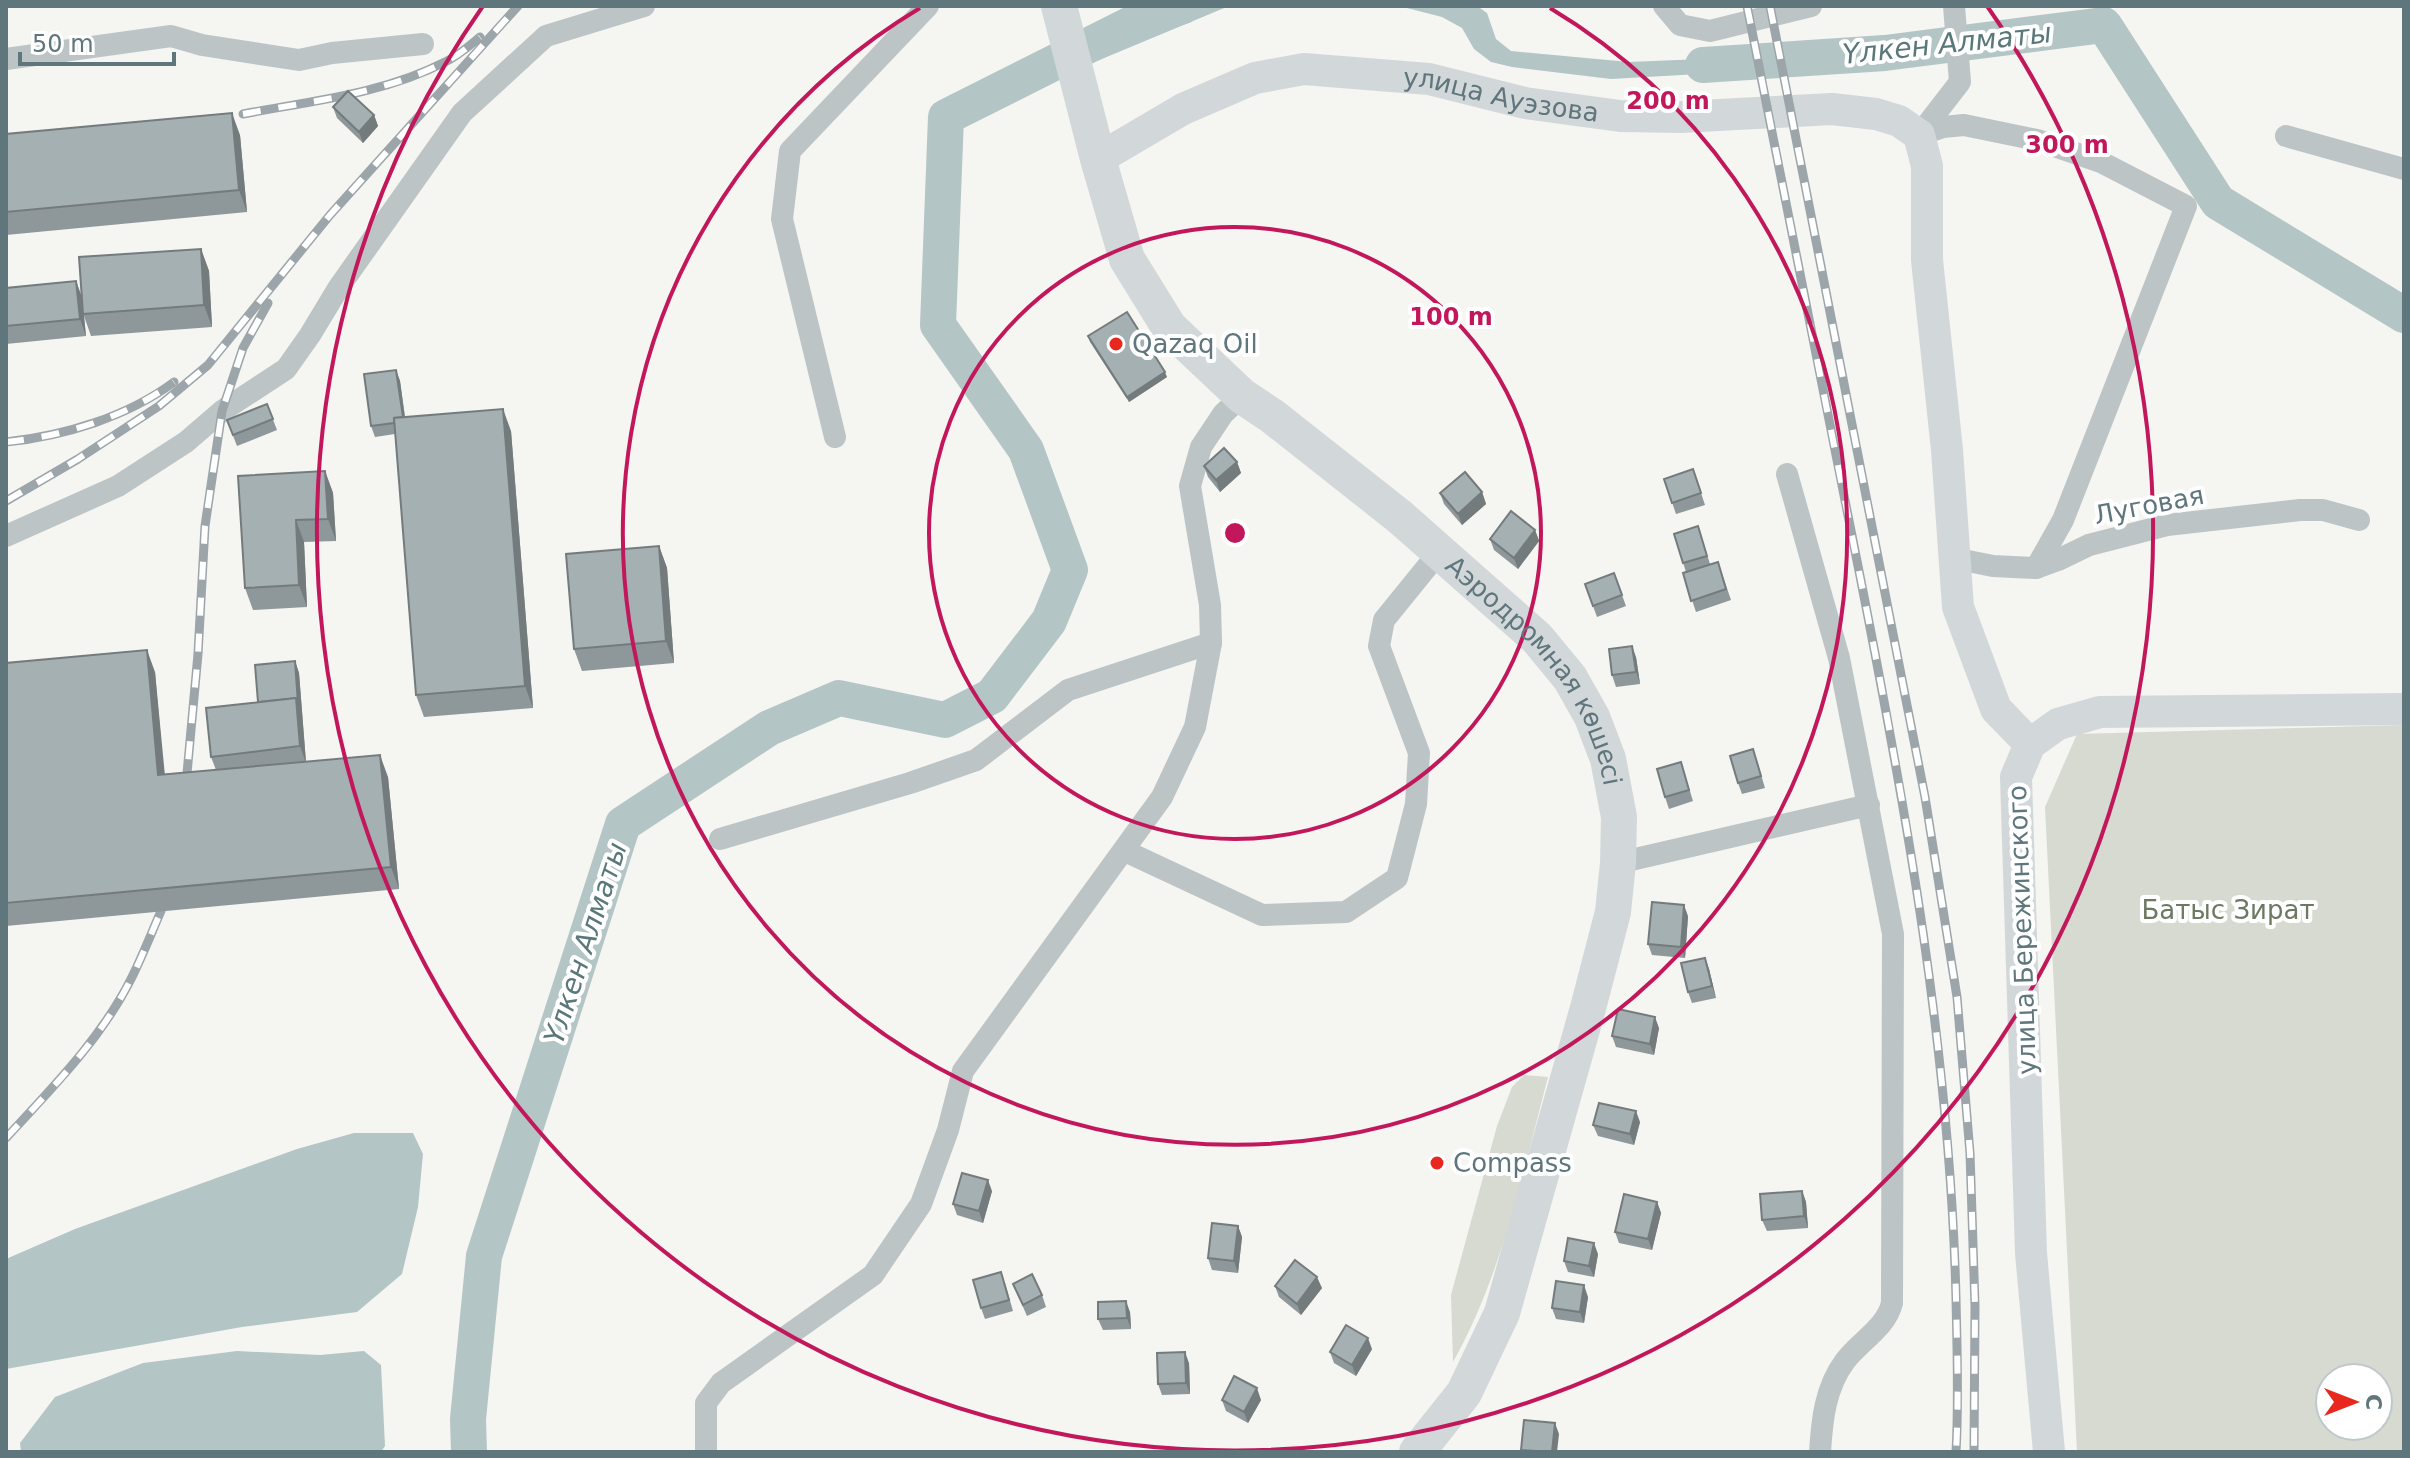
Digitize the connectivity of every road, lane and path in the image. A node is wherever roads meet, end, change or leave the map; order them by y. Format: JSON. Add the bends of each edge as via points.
{"nodes":[{"id":1,"x":644,"y":6,"type":"edge"},
{"id":2,"x":928,"y":6,"type":"edge"},
{"id":3,"x":1059,"y":6,"type":"edge"},
{"id":4,"x":1664,"y":6,"type":"edge"},
{"id":5,"x":1954,"y":6,"type":"edge"},
{"id":6,"x":1810,"y":7,"type":"edge"},
{"id":7,"x":423,"y":44,"type":"dead end"},
{"id":8,"x":6,"y":59,"type":"edge"},
{"id":9,"x":1919,"y":135,"type":"junction"},
{"id":10,"x":2286,"y":136,"type":"dead end"},
{"id":11,"x":1098,"y":159,"type":"junction"},
{"id":12,"x":2404,"y":169,"type":"edge"},
{"id":13,"x":1242,"y":396,"type":"junction"},
{"id":14,"x":835,"y":437,"type":"dead end"},
{"id":15,"x":1787,"y":474,"type":"dead end"},
{"id":16,"x":2359,"y":520,"type":"dead end"},
{"id":17,"x":6,"y":536,"type":"edge"},
{"id":18,"x":1440,"y":551,"type":"junction"},
{"id":19,"x":1953,"y":558,"type":"junction"},
{"id":20,"x":2036,"y":568,"type":"junction"},
{"id":21,"x":1211,"y":643,"type":"junction"},
{"id":22,"x":2404,"y":709,"type":"edge"},
{"id":23,"x":2030,"y":744,"type":"junction"},
{"id":24,"x":1869,"y":805,"type":"junction"},
{"id":25,"x":720,"y":839,"type":"dead end"},
{"id":26,"x":1125,"y":851,"type":"junction"},
{"id":27,"x":1618,"y":863,"type":"junction"},
{"id":28,"x":706,"y":1452,"type":"edge"},
{"id":29,"x":1417,"y":1452,"type":"edge"},
{"id":30,"x":1820,"y":1452,"type":"edge"},
{"id":31,"x":2049,"y":1452,"type":"edge"}],
"edges":[{"from":1,"to":17,"type":"street","via":[[546,36],[462,113],[286,369],[118,486]]},
{"from":2,"to":14,"type":"street","via":[[790,151],[782,219]]},
{"from":3,"to":11,"type":"main road","name":"Аэродромная көшесі"},
{"from":4,"to":6,"type":"street","via":[[1680,25],[1710,31]]},
{"from":5,"to":9,"type":"street","via":[[1960,82]]},
{"from":7,"to":8,"type":"street","via":[[299,60],[171,36]]},
{"from":9,"to":11,"type":"main road","name":"улица Ауэзова","via":[[1876,114],[1832,109],[1620,116],[1525,103],[1429,79],[1304,69],[1255,78],[1183,109]]},
{"from":9,"to":19,"type":"main road","via":[[1927,166],[1927,260]]},
{"from":9,"to":20,"type":"street","via":[[1964,125],[2037,140],[2101,162],[2186,206],[2063,520]]},
{"from":10,"to":12,"type":"street"},
{"from":11,"to":13,"type":"main road","name":"Аэродромная көшесі","via":[[1136,274],[1169,327]]},
{"from":13,"to":18,"type":"main road","name":"Аэродромная көшесі"},
{"from":13,"to":21,"type":"street","via":[[1201,447],[1190,486],[1210,605]]},
{"from":15,"to":24,"type":"street","via":[[1839,658]]},
{"from":16,"to":20,"type":"street","name":"Луговая","via":[[2300,510],[2167,525],[2089,545]]},
{"from":18,"to":26,"type":"street","via":[[1384,620],[1379,646],[1419,753],[1416,804],[1397,878],[1346,912],[1262,915]]},
{"from":18,"to":27,"type":"main road","name":"Аэродромная көшесі","via":[[1537,638],[1570,678],[1608,759],[1619,817]]},
{"from":19,"to":20,"type":"street","name":"Луговая"},
{"from":19,"to":23,"type":"main road","via":[[1958,607],[1996,709]]},
{"from":21,"to":25,"type":"street","via":[[1068,690],[976,760]]},
{"from":21,"to":26,"type":"street","via":[[1195,727],[1162,797]]},
{"from":22,"to":23,"type":"main road","via":[[2100,712],[2058,724]]},
{"from":23,"to":31,"type":"main road","name":"улица Бережинского","via":[[2016,777],[2031,1253]]},
{"from":24,"to":27,"type":"street"},
{"from":24,"to":30,"type":"street","via":[[1893,934],[1893,1289],[1889,1316],[1844,1362],[1823,1406]]},
{"from":26,"to":28,"type":"street","via":[[963,1071],[921,1204],[873,1275],[721,1383],[706,1403]]},
{"from":27,"to":29,"type":"main road","name":"Аэродромная көшесі","via":[[1613,912],[1502,1313],[1464,1393]]}]}
